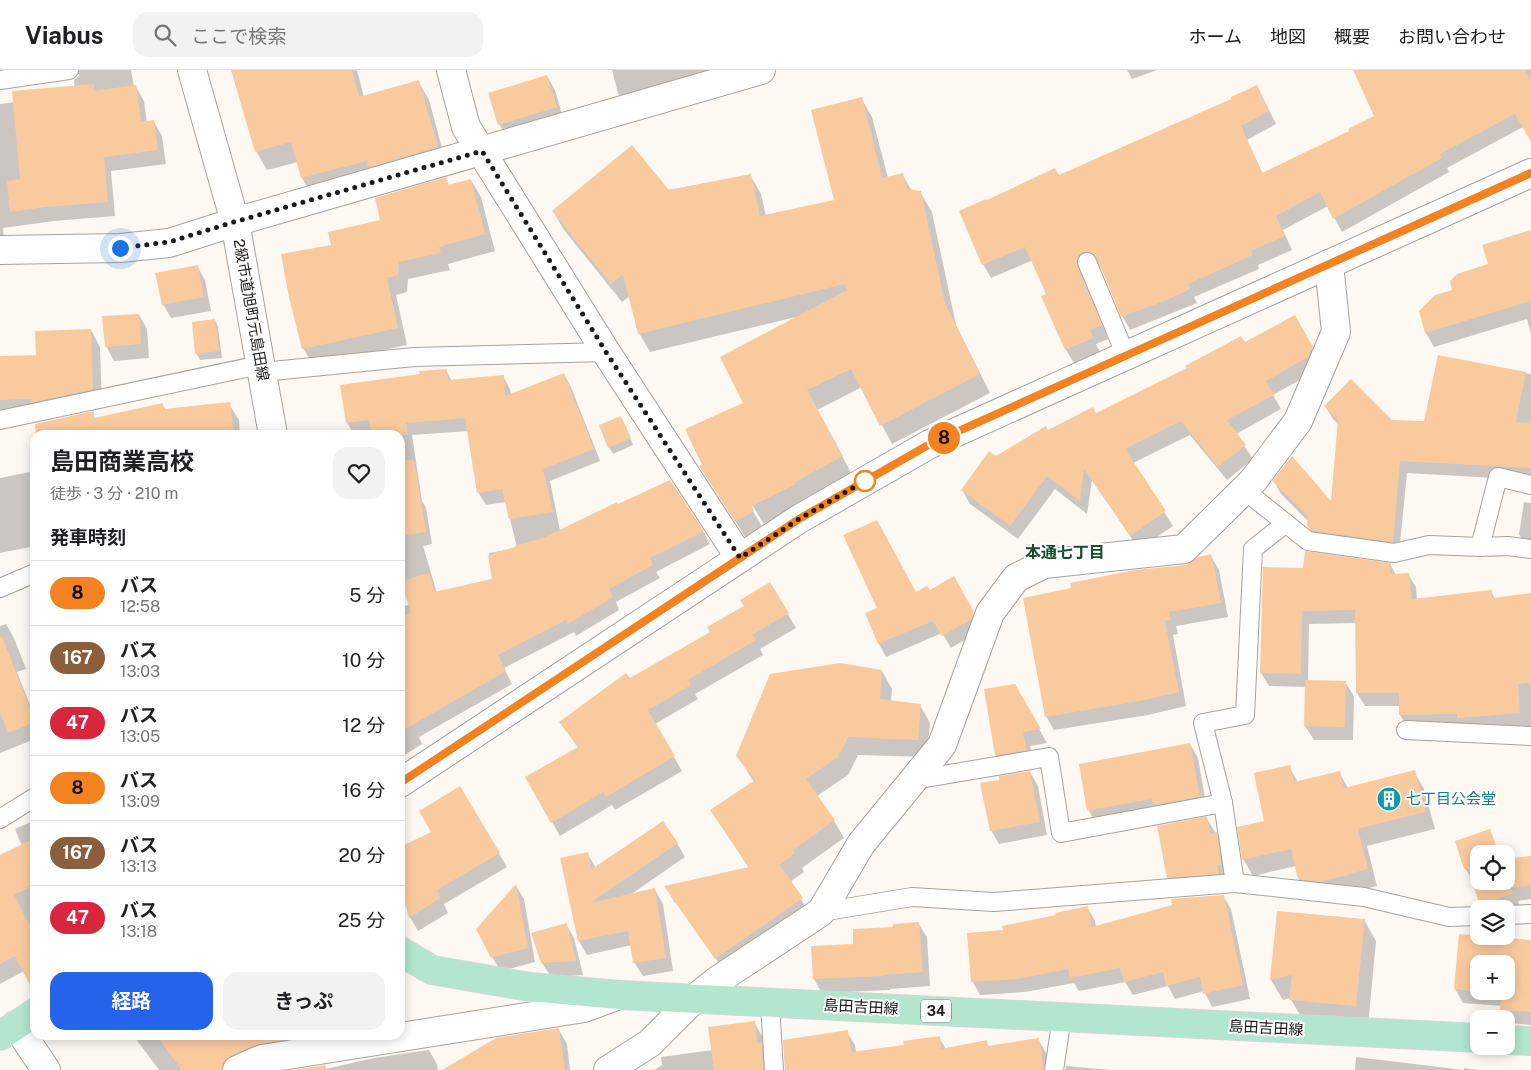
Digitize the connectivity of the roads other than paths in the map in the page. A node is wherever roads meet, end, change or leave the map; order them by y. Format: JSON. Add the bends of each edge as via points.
{"nodes":[{"id":1,"x":69,"y":70,"type":"edge"},
{"id":2,"x":192,"y":70,"type":"edge"},
{"id":3,"x":451,"y":70,"type":"edge"},
{"id":4,"x":761,"y":70,"type":"edge"},
{"id":5,"x":0,"y":80,"type":"edge"},
{"id":6,"x":482,"y":151,"type":"junction"},
{"id":7,"x":1531,"y":173,"type":"edge"},
{"id":8,"x":234,"y":222,"type":"junction"},
{"id":9,"x":0,"y":250,"type":"edge"},
{"id":10,"x":1087,"y":262,"type":"dead end"},
{"id":11,"x":1329,"y":264,"type":"junction"},
{"id":12,"x":606,"y":352,"type":"junction"},
{"id":13,"x":1126,"y":356,"type":"junction"},
{"id":14,"x":261,"y":368,"type":"junction"},
{"id":15,"x":0,"y":420,"type":"edge"},
{"id":16,"x":272,"y":430,"type":"edge"},
{"id":17,"x":1531,"y":484,"type":"edge"},
{"id":18,"x":1244,"y":490,"type":"junction"},
{"id":19,"x":1286,"y":523,"type":"junction"},
{"id":20,"x":1480,"y":547,"type":"junction"},
{"id":21,"x":1531,"y":549,"type":"edge"},
{"id":22,"x":740,"y":558,"type":"junction"},
{"id":23,"x":30,"y":574,"type":"edge"},
{"id":24,"x":0,"y":588,"type":"edge"},
{"id":25,"x":1406,"y":730,"type":"dead end"},
{"id":26,"x":1531,"y":736,"type":"edge"},
{"id":27,"x":405,"y":780,"type":"edge"},
{"id":28,"x":914,"y":780,"type":"junction"},
{"id":29,"x":30,"y":800,"type":"edge"},
{"id":30,"x":1223,"y":803,"type":"junction"},
{"id":31,"x":0,"y":819,"type":"edge"},
{"id":32,"x":1235,"y":883,"type":"junction"},
{"id":33,"x":821,"y":912,"type":"junction"},
{"id":34,"x":1531,"y":914,"type":"edge"},
{"id":35,"x":1515,"y":915,"type":"edge"},
{"id":36,"x":1470,"y":916,"type":"edge"},
{"id":37,"x":405,"y":954,"type":"edge"},
{"id":38,"x":619,"y":995,"type":"junction"},
{"id":39,"x":694,"y":999,"type":"junction"},
{"id":40,"x":770,"y":1003,"type":"junction"},
{"id":41,"x":1062,"y":1017,"type":"junction"},
{"id":42,"x":17,"y":1025,"type":"edge"},
{"id":43,"x":405,"y":1036,"type":"edge"},
{"id":44,"x":1470,"y":1038,"type":"edge"},
{"id":45,"x":382,"y":1040,"type":"edge"},
{"id":46,"x":1515,"y":1040,"type":"edge"},
{"id":47,"x":1531,"y":1041,"type":"edge"},
{"id":48,"x":46,"y":1070,"type":"edge"},
{"id":49,"x":237,"y":1070,"type":"edge"},
{"id":50,"x":608,"y":1070,"type":"edge"},
{"id":51,"x":774,"y":1070,"type":"edge"},
{"id":52,"x":1054,"y":1070,"type":"edge"}],
"edges":[{"from":1,"to":5,"type":"lane"},
{"from":2,"to":8,"type":"street","name":"2級市道旭町元島田線"},
{"from":3,"to":6,"type":"street","via":[[466,127]]},
{"from":4,"to":6,"type":"street"},
{"from":6,"to":8,"type":"street"},
{"from":6,"to":12,"type":"street"},
{"from":7,"to":11,"type":"street"},
{"from":8,"to":9,"type":"street","via":[[169,242],[120,248]]},
{"from":8,"to":14,"type":"street","name":"2級市道旭町元島田線"},
{"from":10,"to":13,"type":"lane"},
{"from":11,"to":13,"type":"street"},
{"from":11,"to":18,"type":"street","via":[[1336,332],[1298,421]]},
{"from":12,"to":14,"type":"lane","via":[[414,357]]},
{"from":12,"to":22,"type":"street"},
{"from":13,"to":22,"type":"street","via":[[930,444],[799,519]]},
{"from":14,"to":15,"type":"lane"},
{"from":14,"to":16,"type":"street","name":"2級市道旭町元島田線"},
{"from":17,"to":20,"type":"lane","via":[[1498,477]]},
{"from":18,"to":19,"type":"lane"},
{"from":18,"to":28,"type":"street","via":[[1184,548],[1044,564],[1016,578],[990,613],[942,745]]},
{"from":19,"to":20,"type":"lane","via":[[1308,540],[1394,554],[1429,545]]},
{"from":19,"to":30,"type":"lane","via":[[1253,549],[1245,715],[1203,723]]},
{"from":20,"to":21,"type":"lane"},
{"from":22,"to":27,"type":"street"},
{"from":23,"to":24,"type":"lane"},
{"from":25,"to":26,"type":"lane"},
{"from":28,"to":30,"type":"lane","via":[[1050,757],[1061,833]]},
{"from":28,"to":33,"type":"street","via":[[861,844]]},
{"from":29,"to":31,"type":"lane"},
{"from":30,"to":32,"type":"lane"},
{"from":32,"to":33,"type":"lane","via":[[994,902],[912,897]]},
{"from":32,"to":36,"type":"lane","via":[[1364,897],[1450,917]]},
{"from":33,"to":39,"type":"street"},
{"from":34,"to":35,"type":"lane"},
{"from":37,"to":38,"type":"main road","name":"島田吉田線","number":"34","via":[[432,970],[530,987]]},
{"from":38,"to":39,"type":"main road","name":"島田吉田線","number":"34"},
{"from":38,"to":43,"type":"street","via":[[584,1008]]},
{"from":39,"to":40,"type":"main road","name":"島田吉田線","number":"34"},
{"from":39,"to":50,"type":"street","via":[[650,1043]]},
{"from":40,"to":41,"type":"main road","name":"島田吉田線","number":"34"},
{"from":40,"to":51,"type":"lane"},
{"from":41,"to":44,"type":"main road","name":"島田吉田線","number":"34"},
{"from":41,"to":52,"type":"lane"},
{"from":42,"to":48,"type":"street"},
{"from":45,"to":49,"type":"street","via":[[262,1059]]},
{"from":46,"to":47,"type":"main road"}]}
